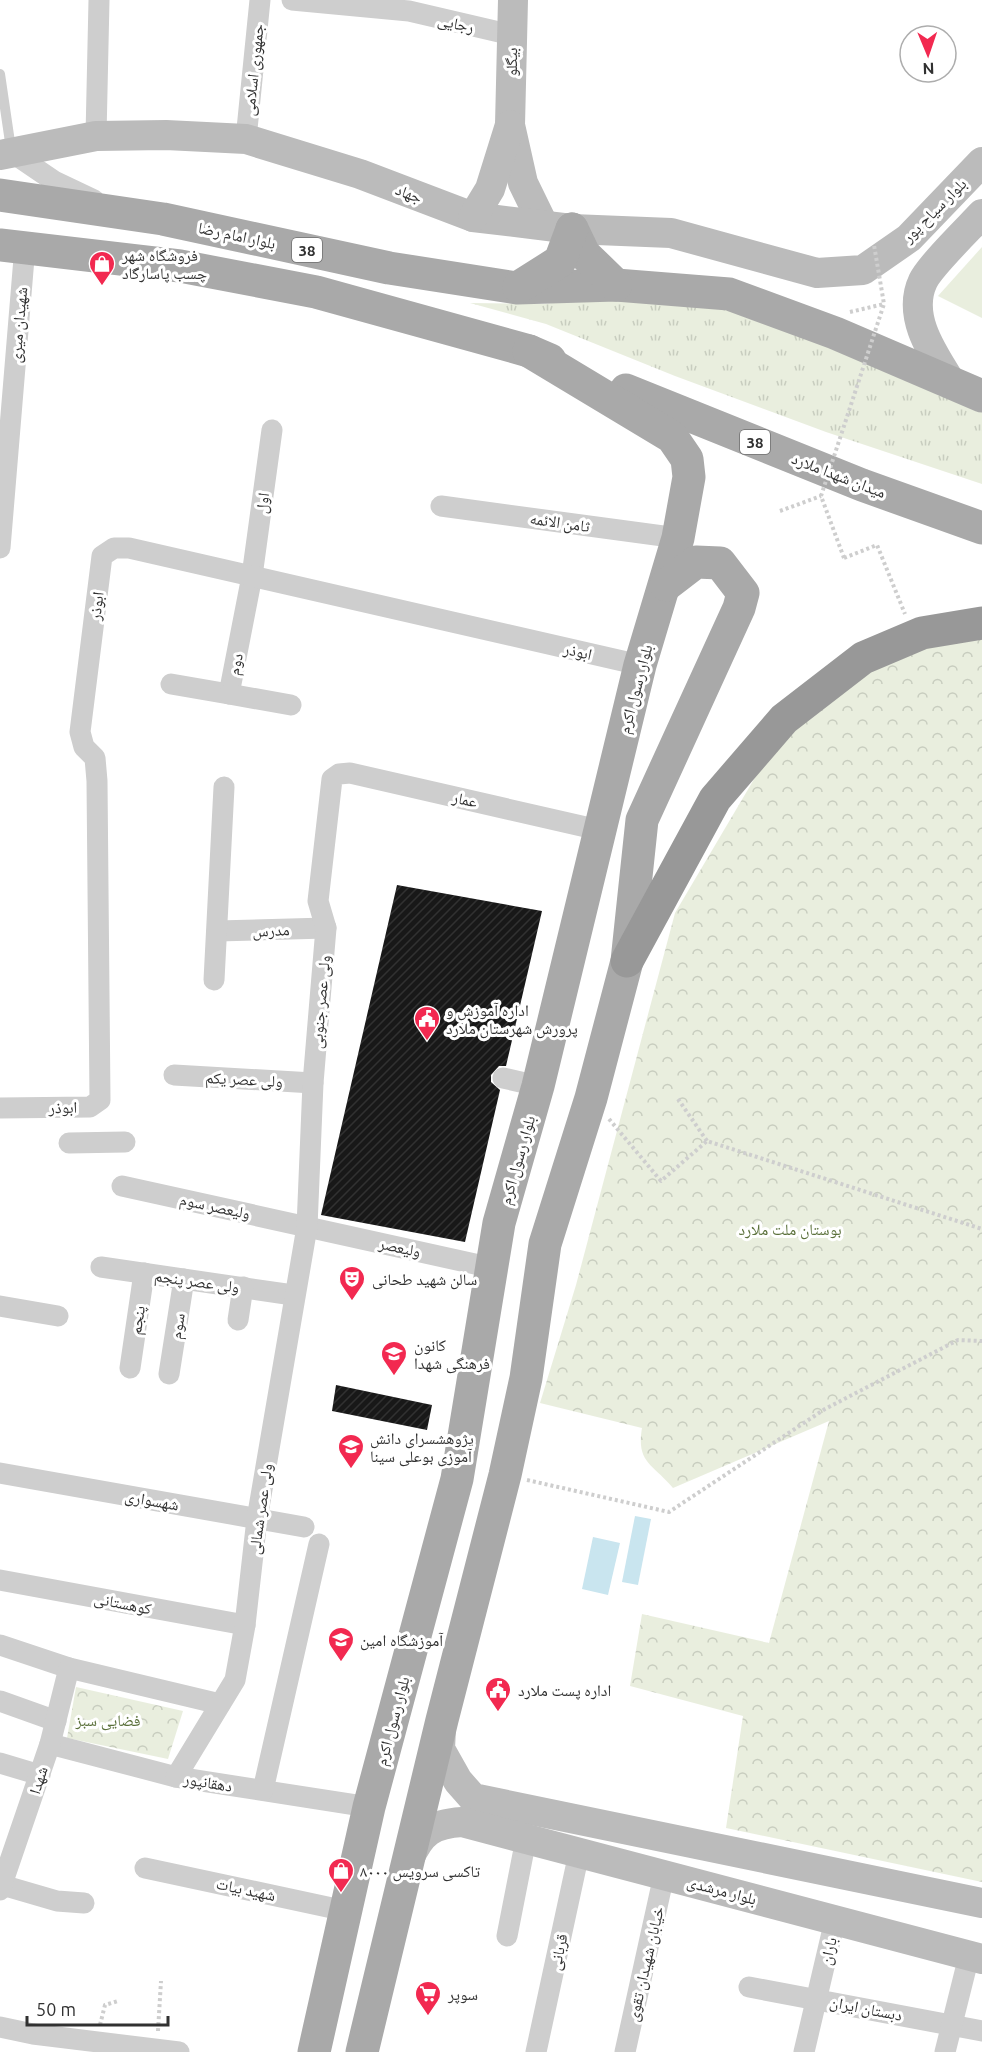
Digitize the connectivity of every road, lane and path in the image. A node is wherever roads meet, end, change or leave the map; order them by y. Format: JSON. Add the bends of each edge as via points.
{"nodes":[{"id":1,"x":99,"y":0,"type":"edge"},
{"id":2,"x":260,"y":0,"type":"edge"},
{"id":3,"x":292,"y":0,"type":"edge"},
{"id":4,"x":513,"y":0,"type":"edge"},
{"id":5,"x":512,"y":35,"type":"junction"},
{"id":6,"x":0,"y":74,"type":"edge"},
{"id":7,"x":510,"y":125,"type":"junction"},
{"id":8,"x":96,"y":136,"type":"junction"},
{"id":9,"x":246,"y":139,"type":"junction"},
{"id":10,"x":4,"y":151,"type":"edge"},
{"id":11,"x":982,"y":162,"type":"edge"},
{"id":12,"x":0,"y":195,"type":"edge"},
{"id":13,"x":124,"y":214,"type":"junction"},
{"id":14,"x":982,"y":214,"type":"edge"},
{"id":15,"x":473,"y":218,"type":"junction"},
{"id":16,"x":558,"y":227,"type":"junction"},
{"id":17,"x":12,"y":245,"type":"edge"},
{"id":18,"x":874,"y":245,"type":"dead end"},
{"id":19,"x":817,"y":273,"type":"joint"},
{"id":20,"x":616,"y":285,"type":"junction"},
{"id":21,"x":517,"y":288,"type":"junction"},
{"id":22,"x":884,"y":304,"type":"junction"},
{"id":23,"x":851,"y":310,"type":"dead end"},
{"id":24,"x":529,"y":351,"type":"junction"},
{"id":25,"x":952,"y":384,"type":"junction"},
{"id":26,"x":982,"y":396,"type":"edge"},
{"id":27,"x":272,"y":430,"type":"dead end"},
{"id":28,"x":821,"y":496,"type":"junction"},
{"id":29,"x":441,"y":506,"type":"dead end"},
{"id":30,"x":780,"y":511,"type":"dead end"},
{"id":31,"x":982,"y":528,"type":"edge"},
{"id":32,"x":678,"y":538,"type":"junction"},
{"id":33,"x":0,"y":548,"type":"edge"},
{"id":34,"x":252,"y":576,"type":"junction"},
{"id":35,"x":666,"y":585,"type":"junction"},
{"id":36,"x":982,"y":623,"type":"edge"},
{"id":37,"x":915,"y":636,"type":"junction"},
{"id":38,"x":640,"y":665,"type":"junction"},
{"id":39,"x":171,"y":684,"type":"dead end"},
{"id":40,"x":230,"y":694,"type":"junction"},
{"id":41,"x":291,"y":705,"type":"dead end"},
{"id":42,"x":332,"y":778,"type":"joint"},
{"id":43,"x":224,"y":787,"type":"dead end"},
{"id":44,"x":599,"y":830,"type":"junction"},
{"id":45,"x":326,"y":928,"type":"junction"},
{"id":46,"x":217,"y":931,"type":"junction"},
{"id":47,"x":627,"y":961,"type":"junction"},
{"id":48,"x":214,"y":980,"type":"dead end"},
{"id":49,"x":174,"y":1075,"type":"dead end"},
{"id":50,"x":503,"y":1078,"type":"dead end"},
{"id":51,"x":313,"y":1083,"type":"junction"},
{"id":52,"x":538,"y":1086,"type":"junction"},
{"id":53,"x":591,"y":1098,"type":"junction"},
{"id":54,"x":678,"y":1099,"type":"dead end"},
{"id":55,"x":90,"y":1107,"type":"junction"},
{"id":56,"x":0,"y":1108,"type":"edge"},
{"id":57,"x":707,"y":1141,"type":"junction"},
{"id":58,"x":91,"y":1142,"type":"junction"},
{"id":59,"x":125,"y":1142,"type":"dead end"},
{"id":60,"x":69,"y":1143,"type":"dead end"},
{"id":61,"x":122,"y":1186,"type":"dead end"},
{"id":62,"x":499,"y":1223,"type":"junction"},
{"id":63,"x":307,"y":1227,"type":"junction"},
{"id":64,"x":982,"y":1229,"type":"edge"},
{"id":65,"x":545,"y":1244,"type":"junction"},
{"id":66,"x":101,"y":1267,"type":"dead end"},
{"id":67,"x":493,"y":1268,"type":"junction"},
{"id":68,"x":144,"y":1273,"type":"junction"},
{"id":69,"x":184,"y":1279,"type":"junction"},
{"id":70,"x":243,"y":1287,"type":"junction"},
{"id":71,"x":293,"y":1295,"type":"junction"},
{"id":72,"x":0,"y":1306,"type":"edge"},
{"id":73,"x":58,"y":1317,"type":"dead end"},
{"id":74,"x":238,"y":1320,"type":"dead end"},
{"id":75,"x":982,"y":1341,"type":"edge"},
{"id":76,"x":129,"y":1368,"type":"dead end"},
{"id":77,"x":169,"y":1374,"type":"dead end"},
{"id":78,"x":526,"y":1378,"type":"junction"},
{"id":79,"x":0,"y":1473,"type":"edge"},
{"id":80,"x":505,"y":1475,"type":"junction"},
{"id":81,"x":457,"y":1479,"type":"junction"},
{"id":82,"x":257,"y":1519,"type":"junction"},
{"id":83,"x":304,"y":1527,"type":"dead end"},
{"id":84,"x":320,"y":1544,"type":"dead end"},
{"id":85,"x":0,"y":1580,"type":"edge"},
{"id":86,"x":245,"y":1625,"type":"junction"},
{"id":87,"x":0,"y":1645,"type":"edge"},
{"id":88,"x":69,"y":1668,"type":"junction"},
{"id":89,"x":0,"y":1701,"type":"edge"},
{"id":90,"x":220,"y":1704,"type":"junction"},
{"id":91,"x":442,"y":1720,"type":"junction"},
{"id":92,"x":56,"y":1721,"type":"junction"},
{"id":93,"x":50,"y":1744,"type":"junction"},
{"id":94,"x":0,"y":1763,"type":"edge"},
{"id":95,"x":39,"y":1775,"type":"junction"},
{"id":96,"x":176,"y":1777,"type":"junction"},
{"id":97,"x":263,"y":1790,"type":"junction"},
{"id":98,"x":369,"y":1807,"type":"junction"},
{"id":99,"x":468,"y":1810,"type":"junction"},
{"id":100,"x":610,"y":1825,"type":"junction"},
{"id":101,"x":526,"y":1839,"type":"junction"},
{"id":102,"x":687,"y":1842,"type":"junction"},
{"id":103,"x":592,"y":1856,"type":"junction"},
{"id":104,"x":145,"y":1868,"type":"dead end"},
{"id":105,"x":405,"y":1869,"type":"junction"},
{"id":106,"x":664,"y":1875,"type":"junction"},
{"id":107,"x":1,"y":1888,"type":"edge"},
{"id":108,"x":84,"y":1903,"type":"dead end"},
{"id":109,"x":982,"y":1903,"type":"edge"},
{"id":110,"x":346,"y":1911,"type":"junction"},
{"id":111,"x":835,"y":1920,"type":"junction"},
{"id":112,"x":507,"y":1936,"type":"dead end"},
{"id":113,"x":976,"y":1957,"type":"edge"},
{"id":114,"x":161,"y":1981,"type":"dead end"},
{"id":115,"x":749,"y":1987,"type":"dead end"},
{"id":116,"x":817,"y":1999,"type":"junction"},
{"id":117,"x":118,"y":2001,"type":"dead end"},
{"id":118,"x":952,"y":2024,"type":"junction"},
{"id":119,"x":0,"y":2027,"type":"edge"},
{"id":120,"x":982,"y":2031,"type":"edge"},
{"id":121,"x":96,"y":2040,"type":"junction"},
{"id":122,"x":157,"y":2048,"type":"junction"},
{"id":123,"x":179,"y":2052,"type":"edge"},
{"id":124,"x":314,"y":2052,"type":"edge"},
{"id":125,"x":362,"y":2052,"type":"edge"},
{"id":126,"x":536,"y":2052,"type":"edge"},
{"id":127,"x":625,"y":2052,"type":"edge"},
{"id":128,"x":804,"y":2052,"type":"edge"},
{"id":129,"x":945,"y":2052,"type":"edge"}],
"edges":[{"from":1,"to":8,"type":"street"},
{"from":2,"to":9,"type":"street","name":"جمهوری اسلامی"},
{"from":3,"to":5,"type":"street","name":"رجایی","via":[[409,11]]},
{"from":4,"to":5,"type":"main road","name":"بیگلو"},
{"from":5,"to":7,"type":"main road","name":"بیگلو"},
{"from":6,"to":10,"type":"lane"},
{"from":7,"to":15,"type":"main road","via":[[490,189]]},
{"from":7,"to":16,"type":"main road","via":[[523,183]]},
{"from":8,"to":9,"type":"main road","name":"جهاد"},
{"from":8,"to":10,"type":"main road","name":"جهاد"},
{"from":9,"to":15,"type":"main road","name":"جهاد","via":[[360,174]]},
{"from":10,"to":13,"type":"street","via":[[54,182]]},
{"from":11,"to":19,"type":"main road","name":"بلوار سیاح پور","via":[[909,238],[862,270]]},
{"from":12,"to":13,"type":"main road","name":"بلوار امام رضا","number":"38"},
{"from":13,"to":21,"type":"main road","name":"بلوار امام رضا","number":"38","via":[[389,268]]},
{"from":14,"to":25,"type":"main road","via":[[923,280],[919,300],[919,315],[929,347]]},
{"from":15,"to":16,"type":"main road","name":"جهاد"},
{"from":16,"to":19,"type":"main road","name":"جهاد","via":[[671,233]]},
{"from":16,"to":20,"type":"main road"},
{"from":16,"to":21,"type":"main road","via":[[560,261]]},
{"from":17,"to":24,"type":"main road","number":"38","via":[[180,266],[316,292]]},
{"from":17,"to":33,"type":"street","name":"شهیدان میری"},
{"from":18,"to":22,"type":"path","bridge":true},
{"from":20,"to":21,"type":"main road","name":"بلوار امام رضا","number":"38"},
{"from":20,"to":25,"type":"main road","number":"38","via":[[729,294],[835,333]]},
{"from":22,"to":23,"type":"path"},
{"from":22,"to":28,"type":"path","bridge":true},
{"from":24,"to":31,"type":"main road","name":"میدان شهدا ملارد","number":"38","via":[[862,485]]},
{"from":24,"to":32,"type":"main road","name":"بلوار رسول اکرم","via":[[672,437],[687,459],[688,477]]},
{"from":25,"to":26,"type":"main road","number":"38"},
{"from":27,"to":34,"type":"street","name":"اول"},
{"from":28,"to":30,"type":"path"},
{"from":28,"to":37,"type":"path","bridge":true,"via":[[844,558],[877,545]]},
{"from":29,"to":32,"type":"street","name":"ثامن الائمه"},
{"from":32,"to":35,"type":"main road","name":"بلوار رسول اکرم"},
{"from":34,"to":38,"type":"street","name":"ابوذر"},
{"from":34,"to":40,"type":"street","name":"دوم"},
{"from":34,"to":55,"type":"street","name":"ابوذر","via":[[129,548],[114,548],[102,556],[80,732],[84,747],[95,758],[97,781],[100,1100]]},
{"from":35,"to":38,"type":"main road","name":"بلوار رسول اکرم"},
{"from":35,"to":47,"type":"main road","via":[[696,562],[720,563],[743,593],[642,820]]},
{"from":36,"to":37,"type":"highway"},
{"from":37,"to":47,"type":"highway","via":[[862,658],[784,719],[715,799]]},
{"from":38,"to":44,"type":"main road","name":"بلوار رسول اکرم"},
{"from":39,"to":40,"type":"street","name":"دوم"},
{"from":40,"to":41,"type":"street"},
{"from":42,"to":44,"type":"street","name":"عمار","via":[[350,773]]},
{"from":42,"to":45,"type":"street","name":"ولی عصر جنوبی","via":[[318,901]]},
{"from":43,"to":46,"type":"street"},
{"from":44,"to":52,"type":"main road","name":"بلوار رسول اکرم"},
{"from":45,"to":46,"type":"street","name":"مدرس"},
{"from":45,"to":51,"type":"street","name":"ولی عصر جنوبی"},
{"from":46,"to":48,"type":"street"},
{"from":47,"to":53,"type":"main road"},
{"from":49,"to":51,"type":"street","name":"ولی عصر یکم"},
{"from":50,"to":52,"type":"street"},
{"from":51,"to":63,"type":"street","name":"ولی عصر جنوبی"},
{"from":52,"to":62,"type":"main road","name":"بلوار رسول اکرم"},
{"from":53,"to":57,"type":"path","via":[[661,1181]]},
{"from":53,"to":65,"type":"main road"},
{"from":54,"to":57,"type":"path"},
{"from":55,"to":56,"type":"street","name":"ابوذر"},
{"from":55,"to":58,"type":"street"},
{"from":57,"to":64,"type":"path"},
{"from":58,"to":59,"type":"street"},
{"from":58,"to":60,"type":"street"},
{"from":61,"to":63,"type":"street","name":"ولیعصر سوم"},
{"from":62,"to":65,"type":"main road","via":[[508,1239],[522,1246]]},
{"from":62,"to":67,"type":"main road","name":"بلوار رسول اکرم"},
{"from":63,"to":67,"type":"street","name":"ولیعصر"},
{"from":63,"to":71,"type":"street","name":"ولی عصر شمالی"},
{"from":65,"to":78,"type":"main road"},
{"from":66,"to":68,"type":"street","name":"ولی عصر پنجم"},
{"from":67,"to":81,"type":"main road","name":"بلوار رسول اکرم"},
{"from":68,"to":69,"type":"street","name":"ولی عصر پنجم"},
{"from":68,"to":76,"type":"street","name":"پنجم"},
{"from":69,"to":70,"type":"street","name":"ولی عصر پنجم"},
{"from":69,"to":77,"type":"street","name":"سوم"},
{"from":70,"to":71,"type":"street","name":"ولی عصر پنجم"},
{"from":70,"to":74,"type":"street"},
{"from":71,"to":82,"type":"street","name":"ولی عصر شمالی"},
{"from":72,"to":73,"type":"street"},
{"from":75,"to":80,"type":"path","via":[[958,1340],[825,1409],[669,1512]]},
{"from":78,"to":80,"type":"main road"},
{"from":78,"to":81,"type":"main road","via":[[504,1356],[487,1365]]},
{"from":79,"to":82,"type":"street","name":"شهسواری"},
{"from":80,"to":91,"type":"main road"},
{"from":81,"to":98,"type":"main road","name":"بلوار رسول اکرم"},
{"from":82,"to":83,"type":"street","name":"شهسواری"},
{"from":82,"to":86,"type":"street","name":"ولی عصر شمالی"},
{"from":84,"to":97,"type":"street"},
{"from":85,"to":86,"type":"street","name":"کوهستانی"},
{"from":86,"to":90,"type":"street","name":"ولی عصر شمالی","via":[[235,1680]]},
{"from":87,"to":88,"type":"street"},
{"from":88,"to":90,"type":"street"},
{"from":88,"to":92,"type":"street","name":"شهدا"},
{"from":89,"to":92,"type":"street"},
{"from":90,"to":96,"type":"street","name":"ولی عصر شمالی"},
{"from":91,"to":99,"type":"main road","via":[[440,1749],[458,1781]]},
{"from":91,"to":105,"type":"main road"},
{"from":92,"to":93,"type":"street","name":"شهدا"},
{"from":93,"to":95,"type":"street","name":"شهدا"},
{"from":93,"to":96,"type":"street","name":"دهقانپور"},
{"from":94,"to":95,"type":"street"},
{"from":95,"to":107,"type":"street","name":"شهدا"},
{"from":96,"to":97,"type":"street","name":"دهقانپور"},
{"from":97,"to":98,"type":"street","name":"دهقانپور"},
{"from":98,"to":110,"type":"main road","name":"بلوار رسول اکرم"},
{"from":99,"to":100,"type":"main road"},
{"from":99,"to":101,"type":"main road","name":"بلوار مرشدی"},
{"from":99,"to":105,"type":"main road","via":[[418,1839]]},
{"from":100,"to":102,"type":"main road"},
{"from":100,"to":103,"type":"main road","via":[[632,1840],[632,1846],[627,1852]]},
{"from":101,"to":103,"type":"main road","name":"بلوار مرشدی"},
{"from":101,"to":112,"type":"street"},
{"from":102,"to":106,"type":"main road","via":[[656,1844],[652,1848],[651,1862]]},
{"from":102,"to":109,"type":"main road"},
{"from":103,"to":106,"type":"main road","name":"بلوار مرشدی"},
{"from":103,"to":126,"type":"street","name":"قربانی"},
{"from":104,"to":110,"type":"street","name":"شهید بیات"},
{"from":105,"to":125,"type":"main road"},
{"from":106,"to":111,"type":"main road","name":"بلوار مرشدی"},
{"from":106,"to":127,"type":"street","name":"خیابان شهیدان تقوی"},
{"from":107,"to":108,"type":"street"},
{"from":110,"to":124,"type":"main road","name":"بلوار رسول اکرم"},
{"from":111,"to":113,"type":"main road","name":"بلوار مرشدی"},
{"from":111,"to":116,"type":"street","name":"باران"},
{"from":113,"to":118,"type":"street"},
{"from":114,"to":122,"type":"path"},
{"from":115,"to":116,"type":"street","name":"دبستان ایران"},
{"from":116,"to":118,"type":"street","name":"دبستان ایران"},
{"from":116,"to":128,"type":"street","name":"باران"},
{"from":117,"to":121,"type":"path","via":[[105,2005]]},
{"from":118,"to":120,"type":"street","name":"دبستان ایران"},
{"from":118,"to":129,"type":"street"},
{"from":119,"to":121,"type":"street"},
{"from":121,"to":122,"type":"street"},
{"from":122,"to":123,"type":"street"}]}
